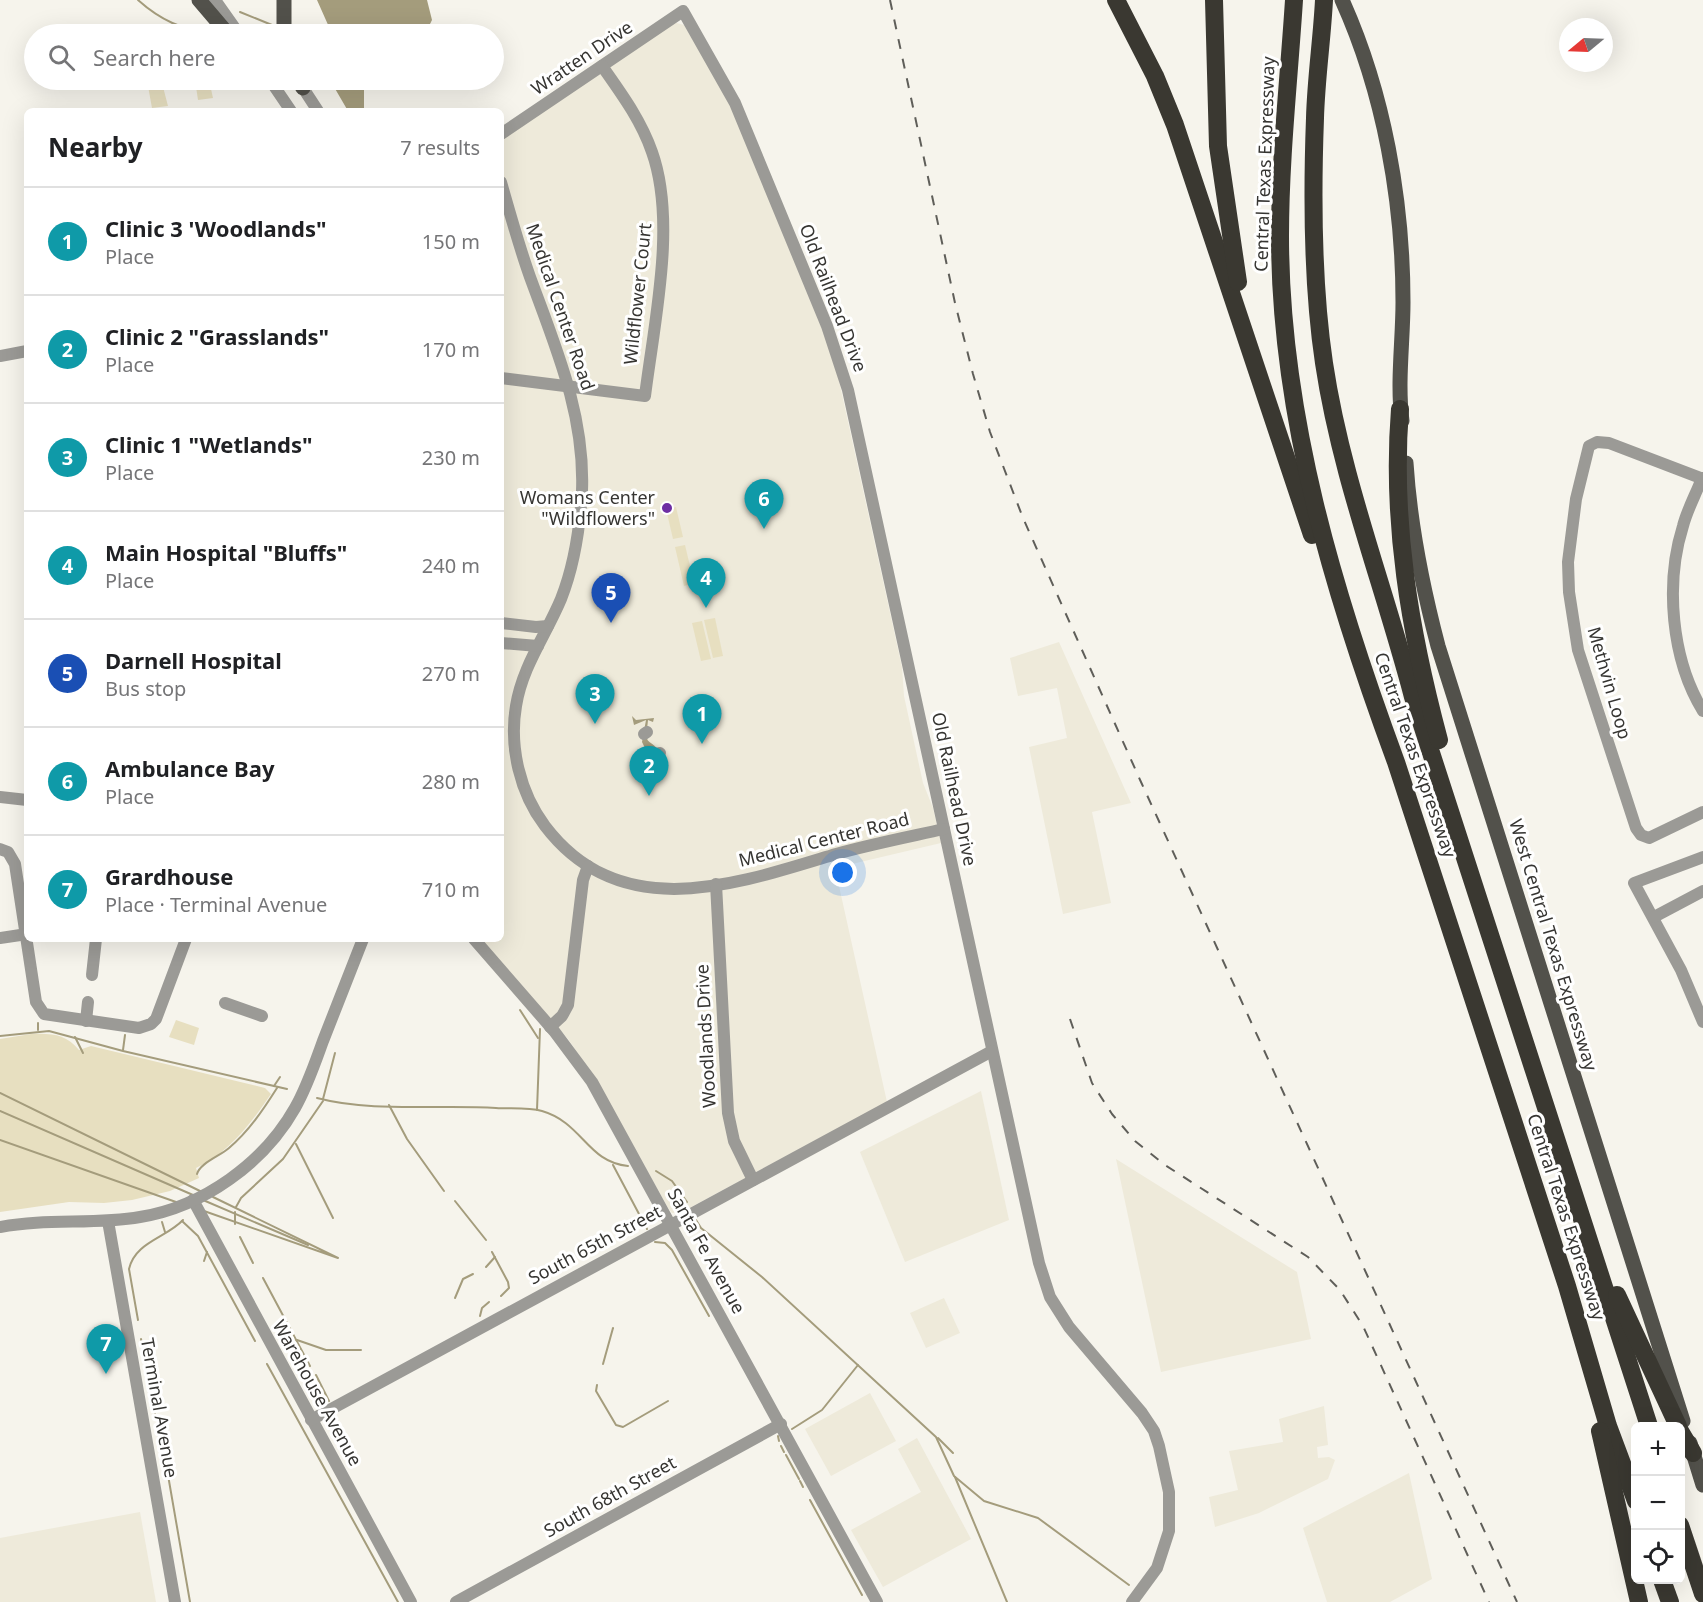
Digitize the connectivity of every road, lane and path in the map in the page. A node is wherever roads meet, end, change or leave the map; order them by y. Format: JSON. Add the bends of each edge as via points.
{"nodes":[{"id":1,"x":199,"y":0,"type":"edge"},
{"id":2,"x":214,"y":0,"type":"edge"},
{"id":3,"x":284,"y":0,"type":"edge"},
{"id":4,"x":1116,"y":0,"type":"edge"},
{"id":5,"x":1214,"y":0,"type":"edge"},
{"id":6,"x":1294,"y":0,"type":"edge"},
{"id":7,"x":1324,"y":0,"type":"edge"},
{"id":8,"x":1342,"y":0,"type":"edge"},
{"id":9,"x":683,"y":10,"type":"joint"},
{"id":10,"x":219,"y":24,"type":"edge"},
{"id":11,"x":232,"y":24,"type":"edge"},
{"id":12,"x":284,"y":24,"type":"edge"},
{"id":13,"x":602,"y":66,"type":"junction"},
{"id":14,"x":276,"y":90,"type":"edge"},
{"id":15,"x":305,"y":90,"type":"edge"},
{"id":16,"x":286,"y":108,"type":"edge"},
{"id":17,"x":316,"y":108,"type":"edge"},
{"id":18,"x":504,"y":132,"type":"edge"},
{"id":19,"x":504,"y":192,"type":"edge"},
{"id":20,"x":24,"y":352,"type":"edge"},
{"id":21,"x":0,"y":356,"type":"edge"},
{"id":22,"x":504,"y":378,"type":"edge"},
{"id":23,"x":569,"y":387,"type":"junction"},
{"id":24,"x":1269,"y":407,"type":"junction"},
{"id":25,"x":1400,"y":410,"type":"junction"},
{"id":26,"x":1702,"y":479,"type":"edge"},
{"id":27,"x":504,"y":623,"type":"edge"},
{"id":28,"x":548,"y":626,"type":"junction"},
{"id":29,"x":504,"y":643,"type":"edge"},
{"id":30,"x":538,"y":646,"type":"junction"},
{"id":31,"x":1372,"y":697,"type":"junction"},
{"id":32,"x":1703,"y":711,"type":"edge"},
{"id":33,"x":0,"y":797,"type":"edge"},
{"id":34,"x":24,"y":800,"type":"edge"},
{"id":35,"x":1703,"y":812,"type":"edge"},
{"id":36,"x":944,"y":829,"type":"junction"},
{"id":37,"x":0,"y":849,"type":"edge"},
{"id":38,"x":1703,"y":857,"type":"edge"},
{"id":39,"x":588,"y":866,"type":"junction"},
{"id":40,"x":1469,"y":870,"type":"junction"},
{"id":41,"x":716,"y":884,"type":"junction"},
{"id":42,"x":1703,"y":891,"type":"edge"},
{"id":43,"x":1654,"y":917,"type":"junction"},
{"id":44,"x":24,"y":921,"type":"edge"},
{"id":45,"x":24,"y":934,"type":"edge"},
{"id":46,"x":0,"y":938,"type":"edge"},
{"id":47,"x":27,"y":942,"type":"edge"},
{"id":48,"x":96,"y":942,"type":"edge"},
{"id":49,"x":185,"y":942,"type":"edge"},
{"id":50,"x":362,"y":942,"type":"edge"},
{"id":51,"x":477,"y":942,"type":"edge"},
{"id":52,"x":92,"y":975,"type":"dead end"},
{"id":53,"x":88,"y":1002,"type":"dead end"},
{"id":54,"x":225,"y":1003,"type":"dead end"},
{"id":55,"x":262,"y":1017,"type":"dead end"},
{"id":56,"x":86,"y":1021,"type":"junction"},
{"id":57,"x":1703,"y":1022,"type":"edge"},
{"id":58,"x":550,"y":1027,"type":"junction"},
{"id":59,"x":992,"y":1051,"type":"junction"},
{"id":60,"x":1555,"y":1136,"type":"junction"},
{"id":61,"x":753,"y":1180,"type":"junction"},
{"id":62,"x":193,"y":1200,"type":"junction"},
{"id":63,"x":108,"y":1221,"type":"junction"},
{"id":64,"x":672,"y":1224,"type":"junction"},
{"id":65,"x":0,"y":1227,"type":"edge"},
{"id":66,"x":1567,"y":1286,"type":"junction"},
{"id":67,"x":311,"y":1420,"type":"junction"},
{"id":68,"x":1648,"y":1422,"type":"edge"},
{"id":69,"x":1676,"y":1422,"type":"edge"},
{"id":70,"x":781,"y":1424,"type":"junction"},
{"id":71,"x":1685,"y":1439,"type":"edge"},
{"id":72,"x":1693,"y":1453,"type":"junction"},
{"id":73,"x":1703,"y":1485,"type":"edge"},
{"id":74,"x":1631,"y":1490,"type":"edge"},
{"id":75,"x":1682,"y":1530,"type":"edge"},
{"id":76,"x":1663,"y":1584,"type":"edge"},
{"id":77,"x":1703,"y":1594,"type":"edge"},
{"id":78,"x":175,"y":1602,"type":"edge"},
{"id":79,"x":411,"y":1602,"type":"edge"},
{"id":80,"x":456,"y":1602,"type":"edge"},
{"id":81,"x":877,"y":1602,"type":"edge"},
{"id":82,"x":1132,"y":1602,"type":"edge"},
{"id":83,"x":1639,"y":1602,"type":"edge"},
{"id":84,"x":1670,"y":1602,"type":"edge"}],
"edges":[{"from":1,"to":10,"type":"main road"},
{"from":2,"to":11,"type":"street"},
{"from":3,"to":12,"type":"main road"},
{"from":4,"to":24,"type":"highway","via":[[1175,125]]},
{"from":5,"to":24,"type":"highway","via":[[1215,102],[1231,249]]},
{"from":6,"to":31,"type":"highway","name":"Central Texas Expressway","via":[[1280,235],[1286,334],[1296,409],[1323,539]]},
{"from":7,"to":40,"type":"highway","name":"Central Texas Expressway","via":[[1315,151],[1316,277],[1324,364],[1360,520]]},
{"from":8,"to":25,"type":"main road","name":"West Central Texas Expressway","via":[[1381,118],[1400,242]]},
{"from":9,"to":13,"type":"street","name":"Wratten Drive"},
{"from":9,"to":36,"type":"street","name":"Old Railhead Drive","via":[[735,103],[842,367]]},
{"from":13,"to":18,"type":"street","name":"Wratten Drive"},
{"from":13,"to":23,"type":"street","name":"Wildflower Court","via":[[637,118],[658,172],[664,210],[662,257],[645,396]]},
{"from":14,"to":16,"type":"street"},
{"from":15,"to":17,"type":"street"},
{"from":19,"to":23,"type":"street","name":"Medical Center Road"},
{"from":20,"to":21,"type":"street"},
{"from":22,"to":23,"type":"street","name":"Wildflower Court"},
{"from":23,"to":28,"type":"street","name":"Medical Center Road","via":[[579,438],[580,512],[568,576]]},
{"from":24,"to":31,"type":"highway"},
{"from":25,"to":40,"type":"highway","via":[[1399,532],[1406,592],[1431,709],[1462,819]]},
{"from":25,"to":72,"type":"main road","name":"West Central Texas Expressway","via":[[1409,516],[1438,646]]},
{"from":26,"to":32,"type":"street","via":[[1683,525],[1673,601],[1682,655]]},
{"from":26,"to":35,"type":"street","name":"Methvin Loop","via":[[1610,443],[1589,446],[1576,499],[1568,562],[1578,650],[1636,828],[1649,838]]},
{"from":27,"to":28,"type":"street"},
{"from":28,"to":30,"type":"street","name":"Medical Center Road"},
{"from":29,"to":30,"type":"street"},
{"from":30,"to":39,"type":"street","name":"Medical Center Road","via":[[516,705],[513,729],[518,768],[543,824],[561,845]]},
{"from":31,"to":66,"type":"highway","name":"Central Texas Expressway"},
{"from":33,"to":34,"type":"street"},
{"from":36,"to":41,"type":"street","name":"Medical Center Road","via":[[850,850],[778,873]]},
{"from":36,"to":59,"type":"street","name":"Old Railhead Drive"},
{"from":37,"to":44,"type":"street","via":[[8,852],[15,864]]},
{"from":38,"to":43,"type":"street","via":[[1634,883]]},
{"from":39,"to":41,"type":"street","name":"Medical Center Road","via":[[623,882],[657,889]]},
{"from":39,"to":58,"type":"street","via":[[568,1005]]},
{"from":40,"to":60,"type":"highway","name":"Central Texas Expressway"},
{"from":41,"to":61,"type":"street","name":"Woodlands Drive","via":[[728,1113],[734,1141]]},
{"from":42,"to":43,"type":"street"},
{"from":43,"to":57,"type":"street"},
{"from":45,"to":46,"type":"street"},
{"from":47,"to":56,"type":"street","via":[[39,1009],[50,1017]]},
{"from":48,"to":52,"type":"street"},
{"from":49,"to":56,"type":"street","via":[[151,1024],[139,1028]]},
{"from":50,"to":62,"type":"street","via":[[295,1109],[245,1168]]},
{"from":51,"to":58,"type":"street","name":"Santa Fe Avenue"},
{"from":53,"to":56,"type":"street"},
{"from":54,"to":55,"type":"street"},
{"from":58,"to":64,"type":"street","name":"Santa Fe Avenue","via":[[592,1082]]},
{"from":59,"to":61,"type":"street","name":"South 65th Street"},
{"from":59,"to":82,"type":"street","name":"Old Railhead Drive","via":[[1050,1297],[1069,1327],[1142,1413],[1159,1446],[1170,1514],[1166,1545],[1157,1568]]},
{"from":60,"to":68,"type":"highway","name":"Central Texas Expressway"},
{"from":60,"to":69,"type":"highway","via":[[1578,1180],[1616,1292]]},
{"from":61,"to":64,"type":"street","name":"South 65th Street"},
{"from":62,"to":63,"type":"street","via":[[149,1216]]},
{"from":62,"to":67,"type":"street","name":"Warehouse Avenue"},
{"from":63,"to":65,"type":"street","via":[[33,1221]]},
{"from":63,"to":78,"type":"street","name":"Terminal Avenue"},
{"from":64,"to":67,"type":"street","name":"South 65th Street"},
{"from":64,"to":70,"type":"street","name":"Santa Fe Avenue"},
{"from":66,"to":74,"type":"highway","name":"Central Texas Expressway"},
{"from":66,"to":83,"type":"highway"},
{"from":67,"to":79,"type":"street","name":"Warehouse Avenue"},
{"from":70,"to":80,"type":"street","name":"South 68th Street"},
{"from":70,"to":81,"type":"street","name":"Santa Fe Avenue"},
{"from":71,"to":72,"type":"highway"},
{"from":72,"to":73,"type":"main road","name":"West Central Texas Expressway"},
{"from":75,"to":77,"type":"highway"},
{"from":76,"to":84,"type":"highway"}]}
